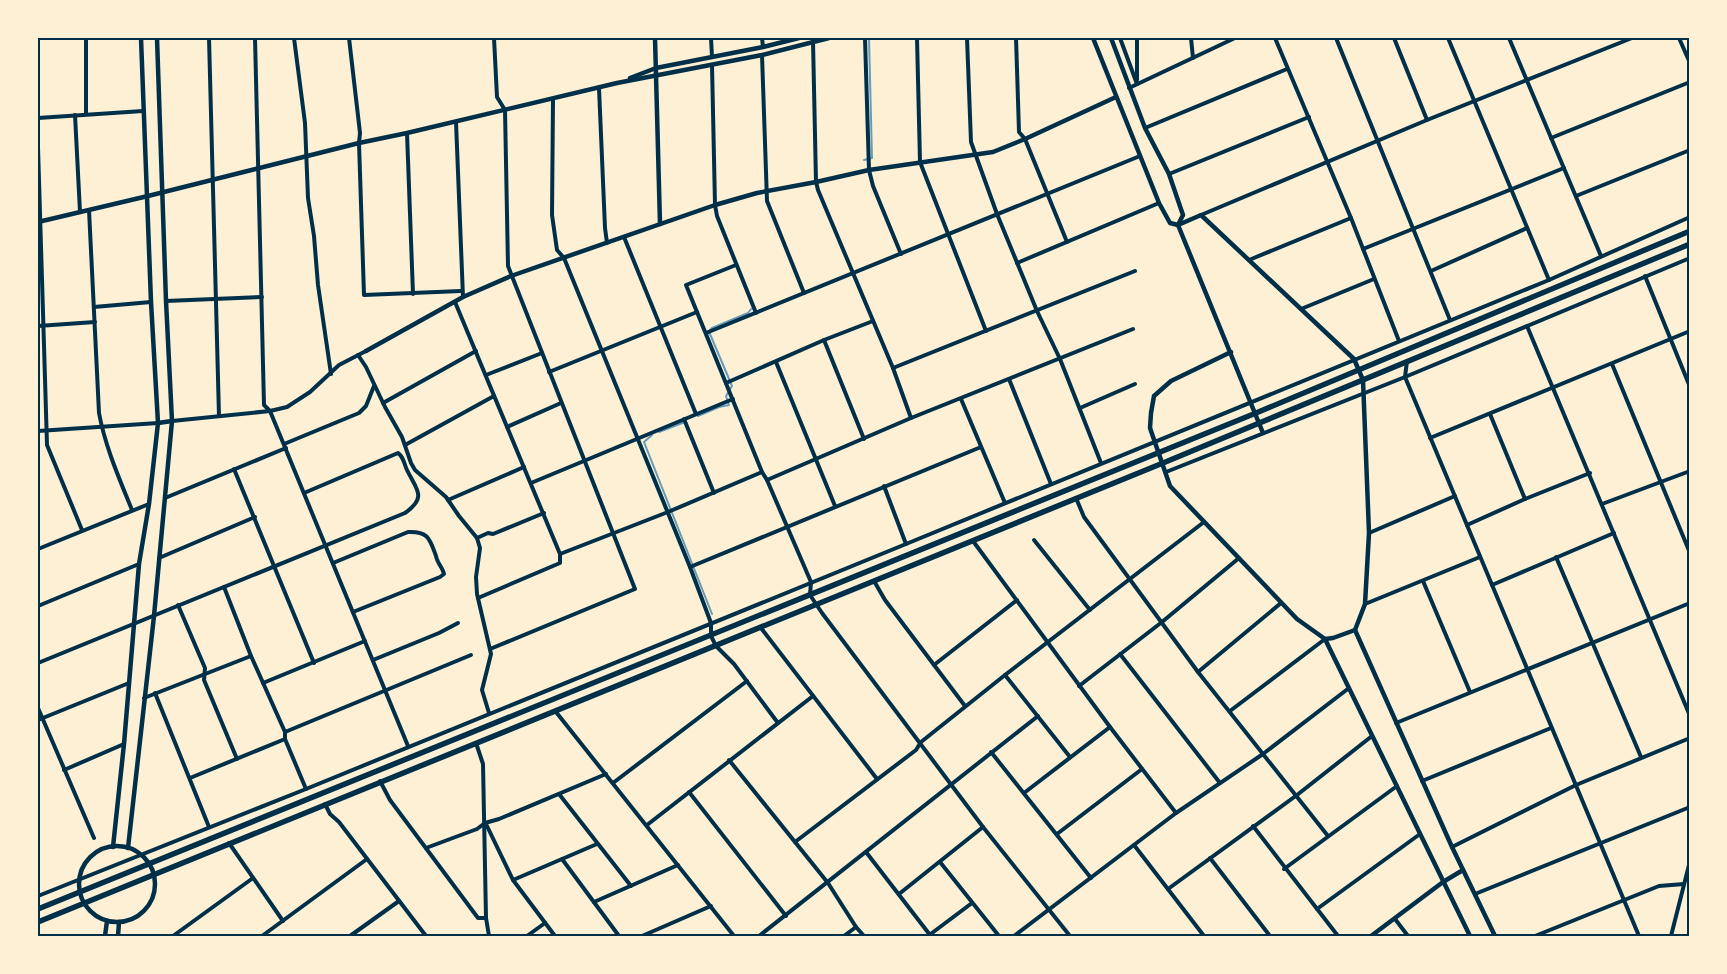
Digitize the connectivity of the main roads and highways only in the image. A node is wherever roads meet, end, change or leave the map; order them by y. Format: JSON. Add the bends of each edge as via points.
{"nodes":[{"id":1,"x":1690,"y":231,"type":"edge"},
{"id":2,"x":1690,"y":244,"type":"edge"},
{"id":3,"x":38,"y":909,"type":"edge"},
{"id":4,"x":38,"y":922,"type":"edge"}],
"edges":[{"from":1,"to":3,"type":"highway","via":[[1256,413]]},
{"from":2,"to":4,"type":"highway","via":[[973,541]]}]}
